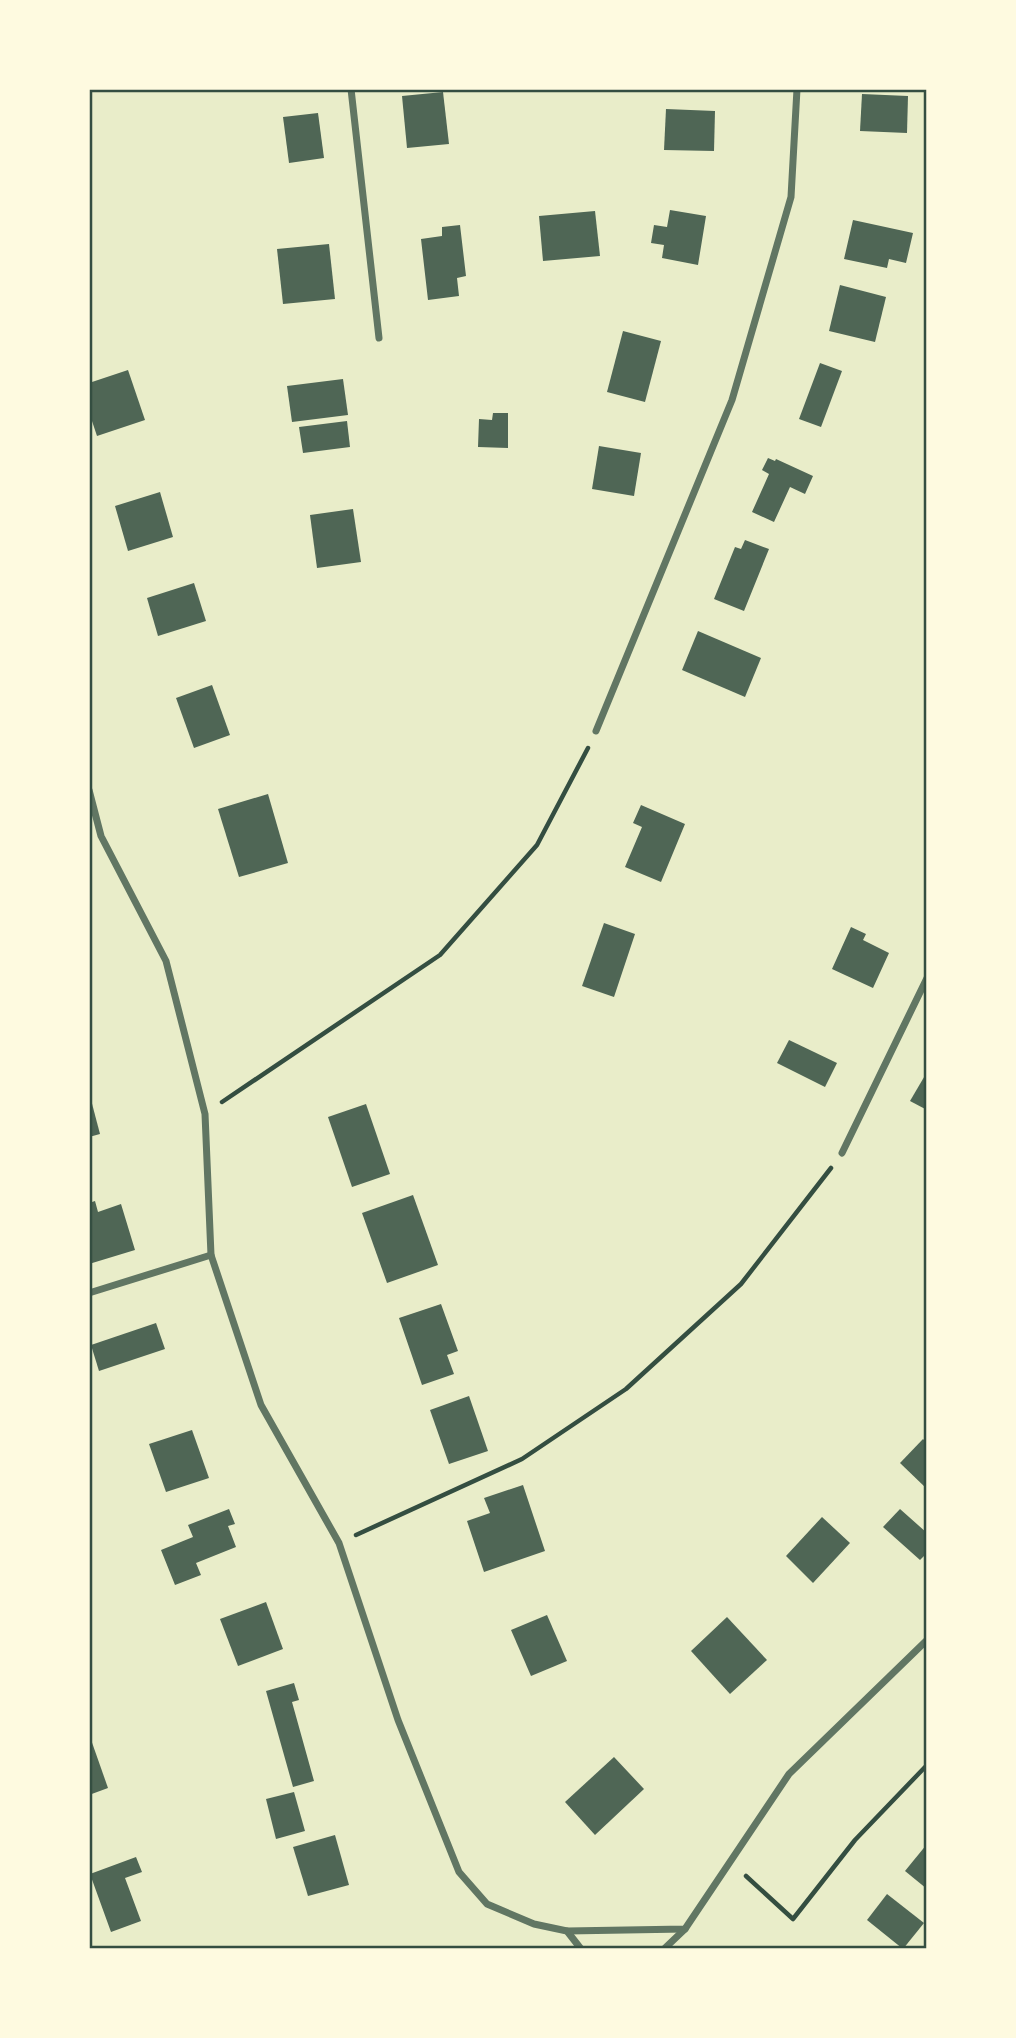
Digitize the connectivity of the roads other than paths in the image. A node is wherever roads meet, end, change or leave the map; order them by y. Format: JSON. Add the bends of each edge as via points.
{"nodes":[{"id":1,"x":351,"y":89,"type":"edge"},
{"id":2,"x":797,"y":89,"type":"edge"},
{"id":3,"x":379,"y":338,"type":"dead end"},
{"id":4,"x":596,"y":731,"type":"road end"},
{"id":5,"x":89,"y":790,"type":"edge"},
{"id":6,"x":927,"y":978,"type":"edge"},
{"id":7,"x":842,"y":1153,"type":"road end"},
{"id":8,"x":211,"y":1255,"type":"junction"},
{"id":9,"x":89,"y":1293,"type":"edge"},
{"id":10,"x":927,"y":1640,"type":"edge"},
{"id":11,"x":685,"y":1928,"type":"junction"},
{"id":12,"x":567,"y":1931,"type":"junction"},
{"id":13,"x":581,"y":1949,"type":"edge"},
{"id":14,"x":664,"y":1949,"type":"edge"}],
"edges":[{"from":1,"to":3,"type":"street"},
{"from":2,"to":4,"type":"street","via":[[791,197],[732,400]]},
{"from":5,"to":8,"type":"street","via":[[101,836],[166,961],[205,1114]]},
{"from":6,"to":7,"type":"street"},
{"from":8,"to":9,"type":"street"},
{"from":8,"to":12,"type":"street","via":[[261,1405],[339,1543],[398,1720],[459,1872],[486,1903],[534,1924]]},
{"from":10,"to":11,"type":"street","via":[[789,1774]]},
{"from":11,"to":12,"type":"street"},
{"from":11,"to":14,"type":"street"},
{"from":12,"to":13,"type":"street"}]}
